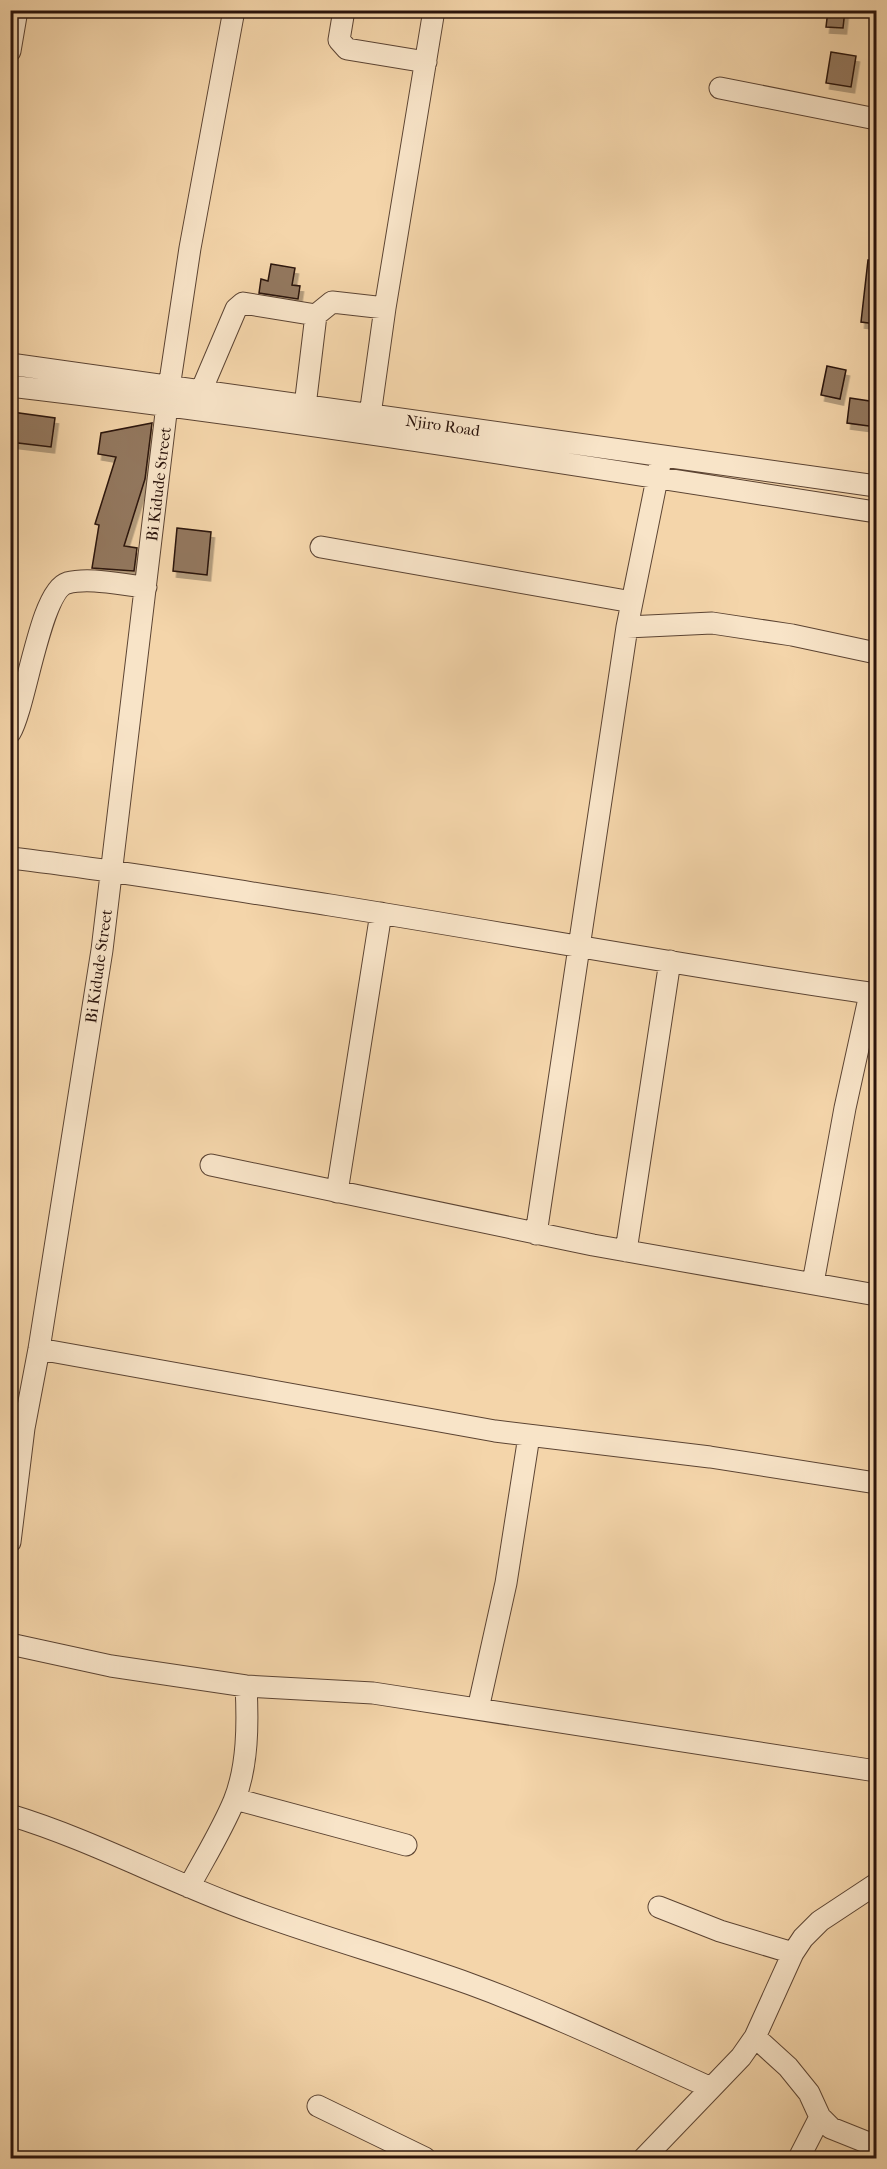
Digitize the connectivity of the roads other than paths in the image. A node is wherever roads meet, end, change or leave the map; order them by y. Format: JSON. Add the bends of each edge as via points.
{"nodes":[{"id":1,"x":17,"y":10,"type":"edge"},
{"id":2,"x":234,"y":10,"type":"edge"},
{"id":3,"x":344,"y":10,"type":"edge"},
{"id":4,"x":434,"y":10,"type":"edge"},
{"id":5,"x":10,"y":51,"type":"edge"},
{"id":6,"x":426,"y":62,"type":"junction"},
{"id":7,"x":720,"y":88,"type":"dead end"},
{"id":8,"x":876,"y":119,"type":"edge"},
{"id":9,"x":385,"y":308,"type":"junction"},
{"id":10,"x":316,"y":315,"type":"junction"},
{"id":11,"x":10,"y":364,"type":"edge"},
{"id":12,"x":10,"y":386,"type":"edge"},
{"id":13,"x":201,"y":391,"type":"junction"},
{"id":14,"x":168,"y":396,"type":"junction"},
{"id":15,"x":305,"y":406,"type":"junction"},
{"id":16,"x":370,"y":415,"type":"junction"},
{"id":17,"x":659,"y":468,"type":"junction"},
{"id":18,"x":876,"y":486,"type":"edge"},
{"id":19,"x":876,"y":513,"type":"edge"},
{"id":20,"x":321,"y":547,"type":"dead end"},
{"id":21,"x":146,"y":587,"type":"junction"},
{"id":22,"x":632,"y":602,"type":"junction"},
{"id":23,"x":627,"y":627,"type":"junction"},
{"id":24,"x":876,"y":653,"type":"edge"},
{"id":25,"x":10,"y":733,"type":"edge"},
{"id":26,"x":10,"y":858,"type":"edge"},
{"id":27,"x":111,"y":869,"type":"junction"},
{"id":28,"x":381,"y":913,"type":"junction"},
{"id":29,"x":578,"y":944,"type":"junction"},
{"id":30,"x":670,"y":961,"type":"junction"},
{"id":31,"x":873,"y":994,"type":"edge"},
{"id":32,"x":211,"y":1165,"type":"dead end"},
{"id":33,"x":337,"y":1192,"type":"junction"},
{"id":34,"x":536,"y":1234,"type":"junction"},
{"id":35,"x":626,"y":1251,"type":"junction"},
{"id":36,"x":813,"y":1283,"type":"junction"},
{"id":37,"x":876,"y":1295,"type":"edge"},
{"id":38,"x":39,"y":1349,"type":"junction"},
{"id":39,"x":529,"y":1436,"type":"junction"},
{"id":40,"x":876,"y":1483,"type":"edge"},
{"id":41,"x":12,"y":1510,"type":"edge"},
{"id":42,"x":10,"y":1542,"type":"edge"},
{"id":43,"x":10,"y":1644,"type":"edge"},
{"id":44,"x":246,"y":1686,"type":"junction"},
{"id":45,"x":478,"y":1709,"type":"junction"},
{"id":46,"x":876,"y":1771,"type":"edge"},
{"id":47,"x":235,"y":1799,"type":"junction"},
{"id":48,"x":10,"y":1815,"type":"edge"},
{"id":49,"x":406,"y":1845,"type":"dead end"},
{"id":50,"x":876,"y":1884,"type":"edge"},
{"id":51,"x":189,"y":1887,"type":"junction"},
{"id":52,"x":658,"y":1907,"type":"dead end"},
{"id":53,"x":793,"y":1953,"type":"junction"},
{"id":54,"x":756,"y":2037,"type":"junction"},
{"id":55,"x":711,"y":2088,"type":"junction"},
{"id":56,"x":318,"y":2106,"type":"dead end"},
{"id":57,"x":820,"y":2117,"type":"junction"},
{"id":58,"x":876,"y":2146,"type":"edge"},
{"id":59,"x":425,"y":2158,"type":"edge"},
{"id":60,"x":644,"y":2158,"type":"edge"},
{"id":61,"x":799,"y":2158,"type":"edge"}],
"edges":[{"from":1,"to":5,"type":"street"},
{"from":2,"to":14,"type":"street","name":"Bi Kidude Street","via":[[190,248]]},
{"from":3,"to":6,"type":"street","via":[[339,40],[347,49]]},
{"from":4,"to":6,"type":"street"},
{"from":6,"to":9,"type":"street"},
{"from":7,"to":8,"type":"street"},
{"from":9,"to":10,"type":"street","via":[[332,302]]},
{"from":9,"to":16,"type":"street"},
{"from":10,"to":13,"type":"street","via":[[243,303],[236,309]]},
{"from":10,"to":15,"type":"street"},
{"from":11,"to":14,"type":"street","name":"Njiro Road"},
{"from":12,"to":14,"type":"street"},
{"from":13,"to":14,"type":"street","name":"Njiro Road"},
{"from":13,"to":15,"type":"street","name":"Njiro Road"},
{"from":14,"to":17,"type":"street"},
{"from":14,"to":21,"type":"street","name":"Bi Kidude Street"},
{"from":15,"to":16,"type":"street","name":"Njiro Road"},
{"from":16,"to":17,"type":"street","name":"Njiro Road"},
{"from":17,"to":18,"type":"street","name":"Njiro Road"},
{"from":17,"to":19,"type":"street"},
{"from":17,"to":22,"type":"street"},
{"from":20,"to":22,"type":"street"},
{"from":21,"to":25,"type":"street","via":[[75,581],[57,589]]},
{"from":21,"to":27,"type":"street","name":"Bi Kidude Street"},
{"from":22,"to":23,"type":"street"},
{"from":23,"to":24,"type":"street","via":[[712,623]]},
{"from":23,"to":29,"type":"street"},
{"from":26,"to":27,"type":"street"},
{"from":27,"to":28,"type":"street"},
{"from":27,"to":38,"type":"street","name":"Bi Kidude Street","via":[[94,1005]]},
{"from":28,"to":29,"type":"street"},
{"from":28,"to":33,"type":"street"},
{"from":29,"to":30,"type":"street"},
{"from":29,"to":34,"type":"street"},
{"from":30,"to":31,"type":"street"},
{"from":30,"to":35,"type":"street"},
{"from":31,"to":36,"type":"street","via":[[845,1108]]},
{"from":32,"to":33,"type":"street"},
{"from":33,"to":34,"type":"street"},
{"from":34,"to":35,"type":"street"},
{"from":35,"to":36,"type":"street"},
{"from":36,"to":37,"type":"street"},
{"from":38,"to":39,"type":"street"},
{"from":38,"to":41,"type":"street","name":"Bi Kidude Street"},
{"from":39,"to":40,"type":"street","via":[[710,1457]]},
{"from":39,"to":45,"type":"street","via":[[506,1583]]},
{"from":41,"to":42,"type":"street","name":"Bi Kidude Street"},
{"from":43,"to":44,"type":"street","via":[[111,1666]]},
{"from":44,"to":45,"type":"street","via":[[373,1693]]},
{"from":44,"to":47,"type":"street","via":[[248,1722]]},
{"from":45,"to":46,"type":"street"},
{"from":47,"to":49,"type":"street"},
{"from":47,"to":51,"type":"street"},
{"from":48,"to":51,"type":"street","via":[[83,1841]]},
{"from":50,"to":53,"type":"street","via":[[820,1921]]},
{"from":51,"to":55,"type":"street","via":[[472,1985]]},
{"from":52,"to":53,"type":"street"},
{"from":53,"to":54,"type":"street"},
{"from":54,"to":55,"type":"street"},
{"from":54,"to":57,"type":"street","via":[[788,2067]]},
{"from":55,"to":60,"type":"street"},
{"from":56,"to":59,"type":"street"},
{"from":57,"to":58,"type":"street","via":[[831,2128]]},
{"from":57,"to":61,"type":"street"}]}
